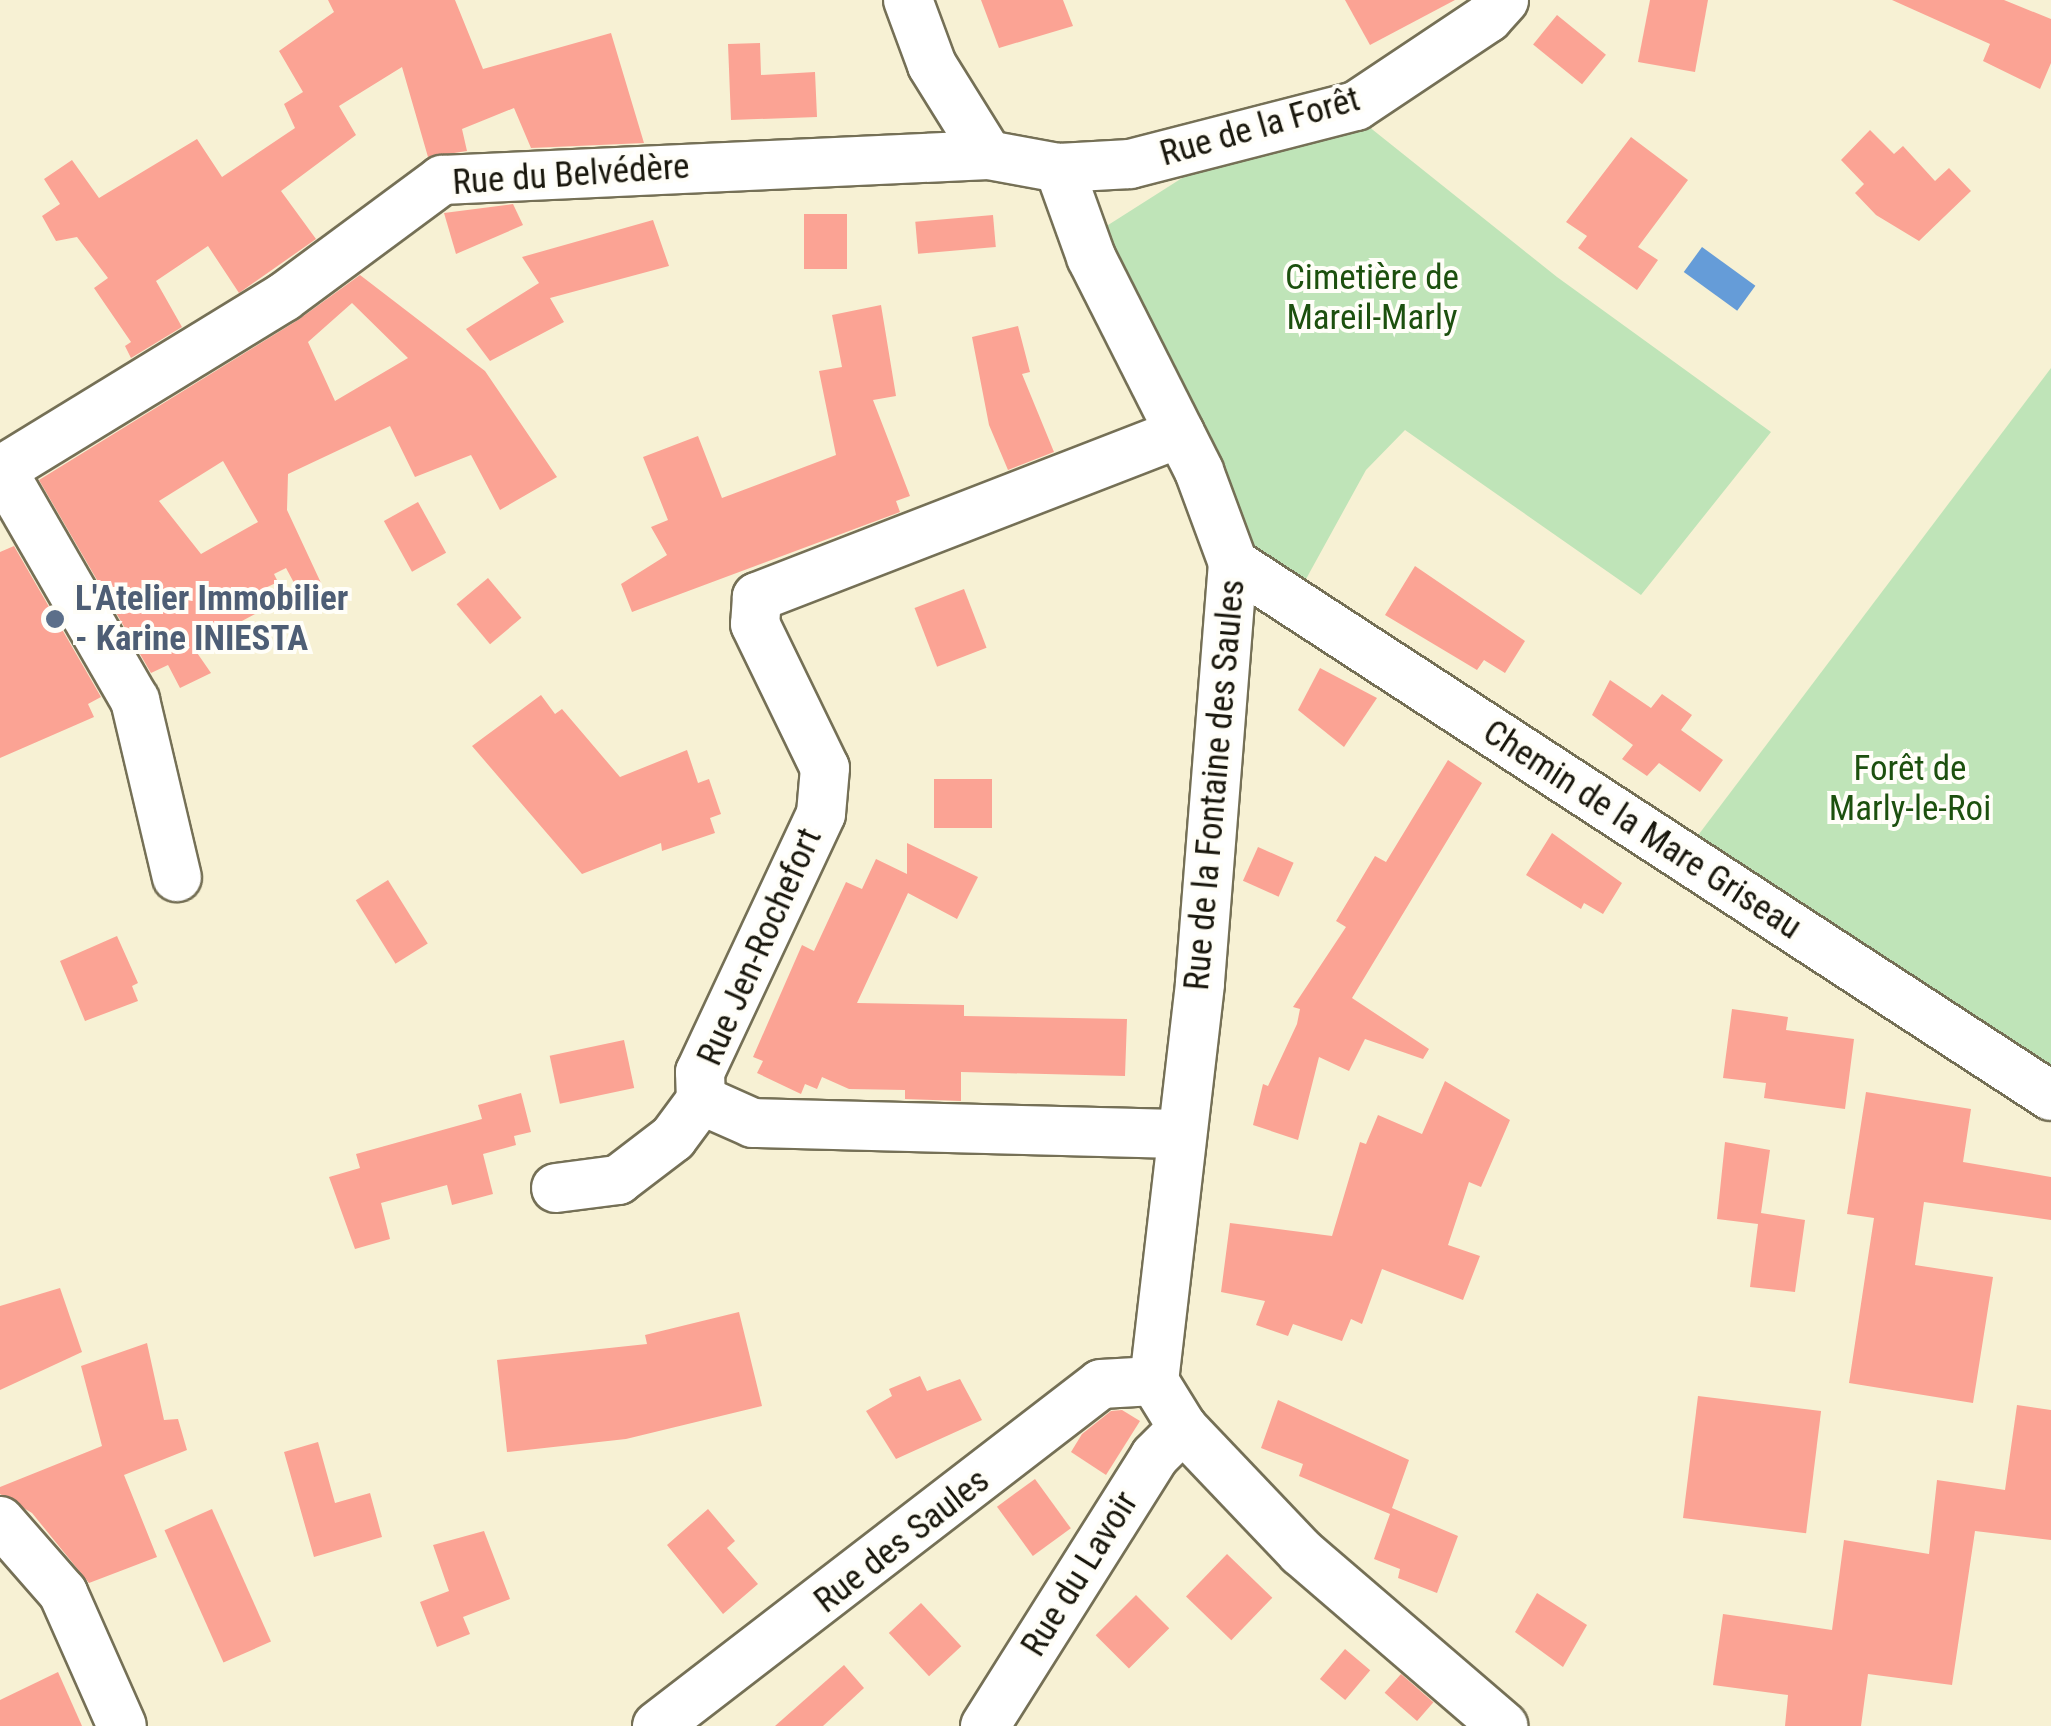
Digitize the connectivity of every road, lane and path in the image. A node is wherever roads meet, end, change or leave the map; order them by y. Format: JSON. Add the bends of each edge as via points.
{"nodes":[{"id":1,"x":908,"y":0,"type":"edge"},
{"id":2,"x":1504,"y":0,"type":"edge"},
{"id":3,"x":988,"y":154,"type":"junction"},
{"id":4,"x":1059,"y":168,"type":"junction"},
{"id":5,"x":1180,"y":433,"type":"junction"},
{"id":6,"x":1,"y":470,"type":"edge"},
{"id":7,"x":1233,"y":563,"type":"junction"},
{"id":8,"x":177,"y":877,"type":"dead end"},
{"id":9,"x":2051,"y":1096,"type":"edge"},
{"id":10,"x":700,"y":1100,"type":"junction"},
{"id":11,"x":1182,"y":1134,"type":"junction"},
{"id":12,"x":556,"y":1188,"type":"dead end"},
{"id":13,"x":1154,"y":1381,"type":"junction"},
{"id":14,"x":1183,"y":1428,"type":"junction"},
{"id":15,"x":0,"y":1521,"type":"edge"},
{"id":16,"x":122,"y":1726,"type":"edge"},
{"id":17,"x":658,"y":1726,"type":"edge"},
{"id":18,"x":984,"y":1726,"type":"edge"},
{"id":19,"x":1503,"y":1726,"type":"edge"}],
"edges":[{"from":1,"to":3,"type":"street","via":[[932,65]]},
{"from":2,"to":4,"type":"street","name":"Rue de la Forêt","via":[[1475,27],[1356,106],[1130,164]]},
{"from":3,"to":4,"type":"street","name":"Rue de la Forêt"},
{"from":3,"to":6,"type":"street","name":"Rue du Belvédère","via":[[442,180],[284,297]]},
{"from":4,"to":5,"type":"street","name":"Rue de la Fontaine des Saules","via":[[1091,257]]},
{"from":5,"to":7,"type":"street","name":"Rue de la Fontaine des Saules"},
{"from":5,"to":10,"type":"street","name":"Rue Jen-Rochefort","via":[[758,596],[755,624],[825,768],[821,814],[706,1050]]},
{"from":6,"to":8,"type":"street","via":[[135,700]]},
{"from":7,"to":9,"type":"street","name":"Chemin de la Mare Griseau"},
{"from":7,"to":11,"type":"street","name":"Rue de la Fontaine des Saules"},
{"from":10,"to":11,"type":"street","name":"Rue Jen-Rochefort","via":[[753,1123]]},
{"from":10,"to":12,"type":"street","via":[[673,1138],[618,1180]]},
{"from":11,"to":13,"type":"street","name":"Rue de la Fontaine des Saules"},
{"from":13,"to":14,"type":"street"},
{"from":13,"to":17,"type":"street","name":"Rue des Saules","via":[[1101,1384]]},
{"from":14,"to":18,"type":"street","name":"Rue du Lavoir","via":[[1155,1456]]},
{"from":14,"to":19,"type":"street","via":[[1301,1552]]},
{"from":15,"to":16,"type":"street","via":[[63,1592]]}]}
